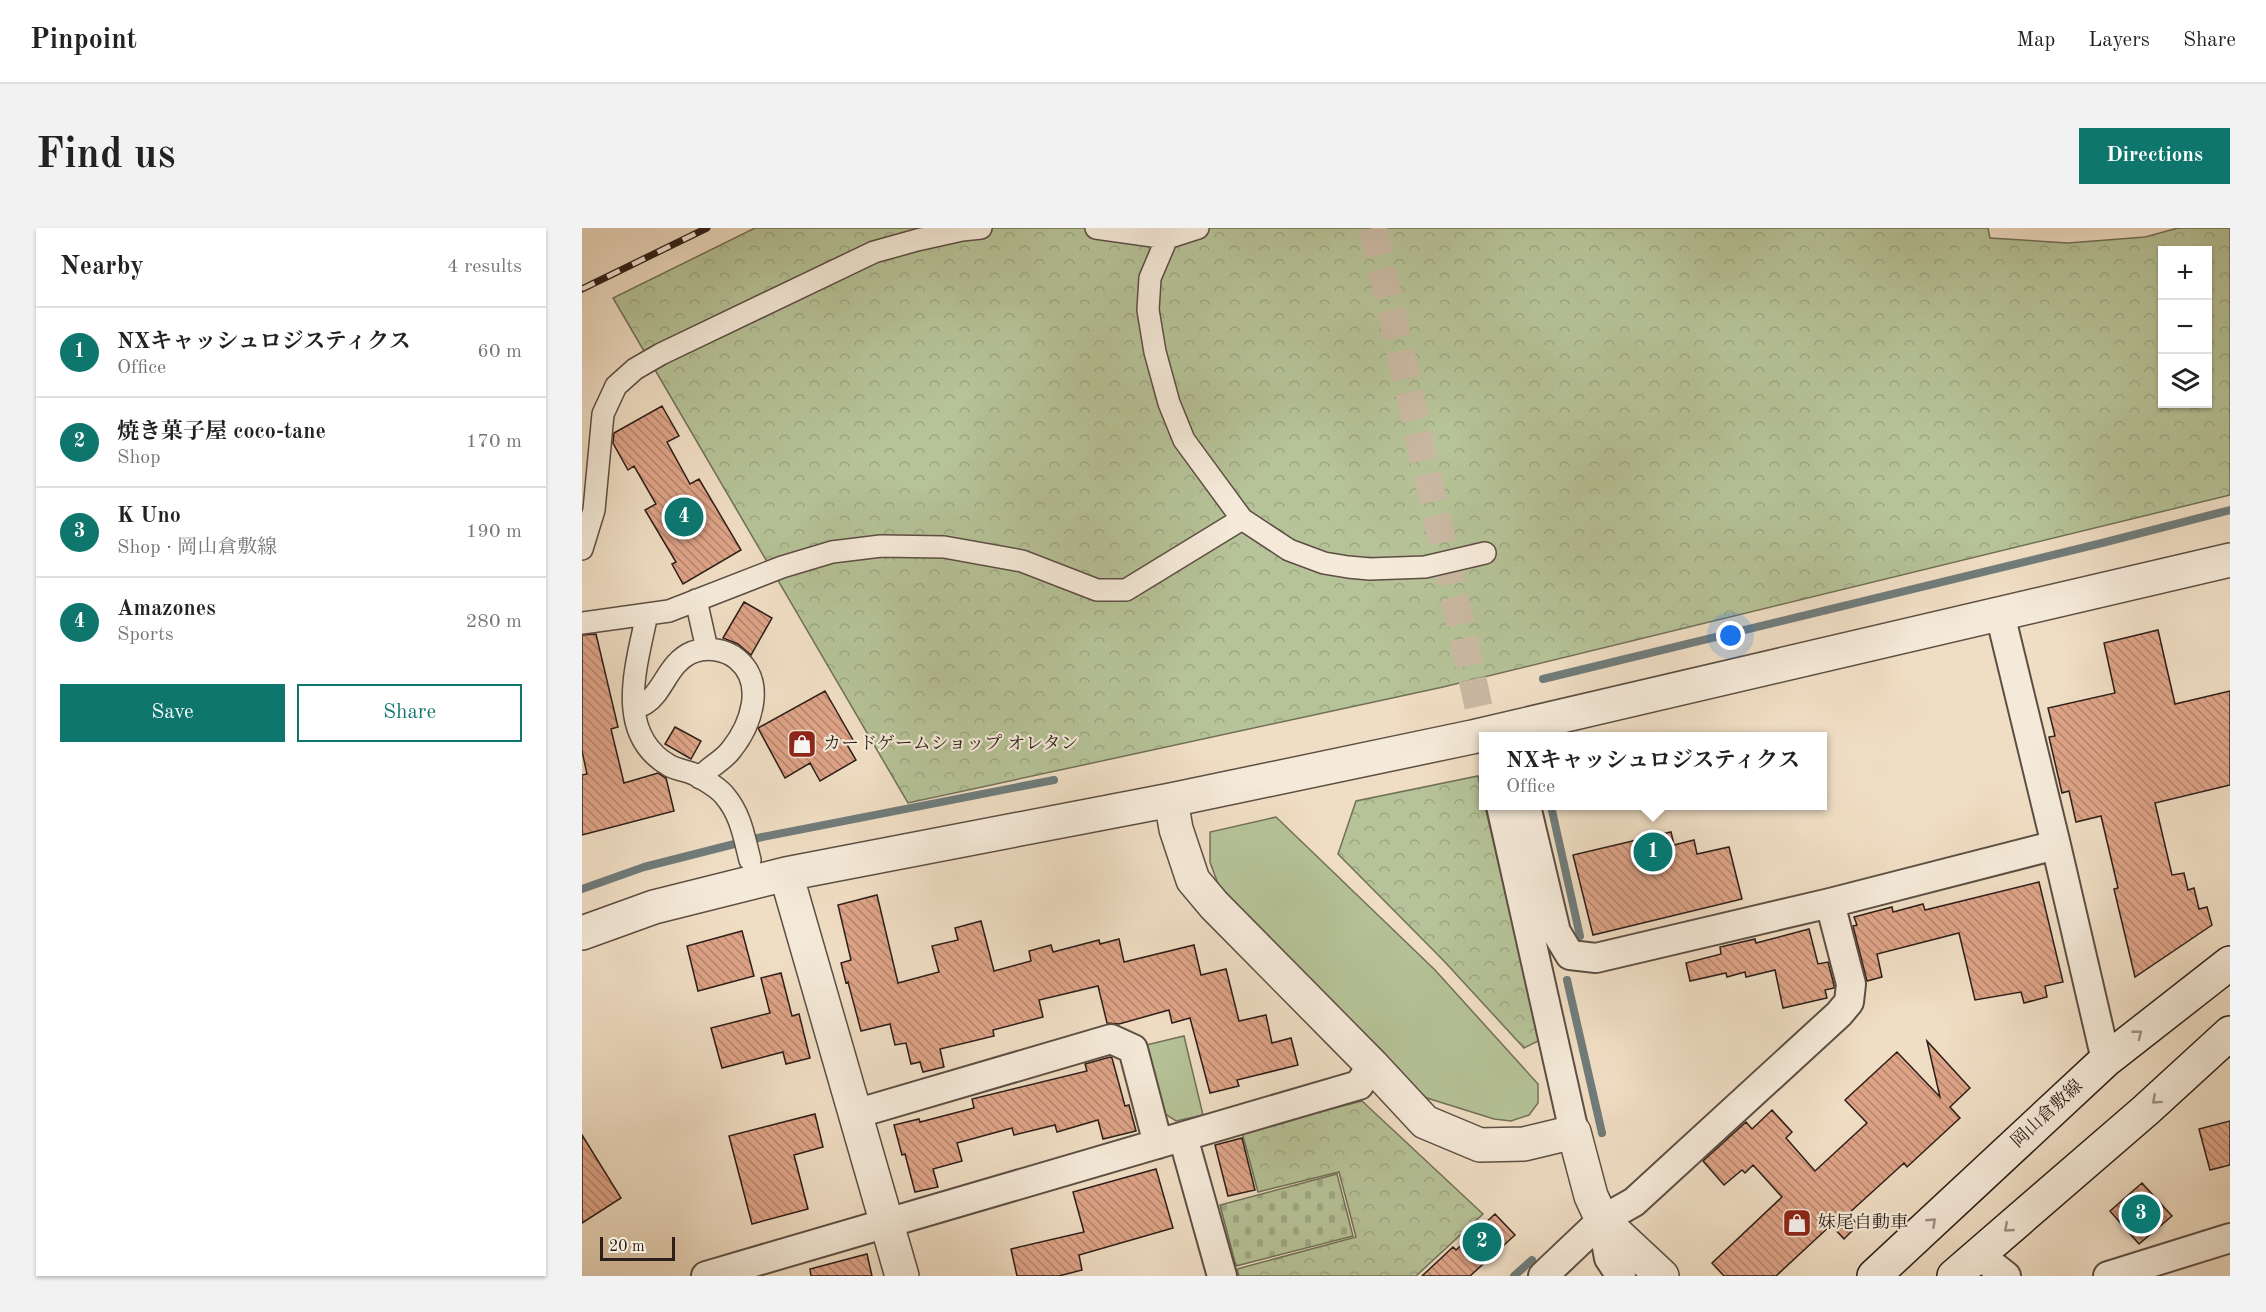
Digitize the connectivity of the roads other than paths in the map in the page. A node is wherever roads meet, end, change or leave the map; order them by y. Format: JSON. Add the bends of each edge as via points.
{"nodes":[{"id":1,"x":981,"y":228,"type":"edge"},
{"id":2,"x":1096,"y":228,"type":"edge"},
{"id":3,"x":1198,"y":228,"type":"edge"},
{"id":4,"x":1167,"y":238,"type":"junction"},
{"id":5,"x":1242,"y":519,"type":"junction"},
{"id":6,"x":582,"y":549,"type":"edge"},
{"id":7,"x":1485,"y":553,"type":"dead end"},
{"id":8,"x":2230,"y":560,"type":"edge"},
{"id":9,"x":696,"y":600,"type":"junction"},
{"id":10,"x":647,"y":614,"type":"junction"},
{"id":11,"x":2000,"y":614,"type":"junction"},
{"id":12,"x":582,"y":623,"type":"edge"},
{"id":13,"x":707,"y":649,"type":"junction"},
{"id":14,"x":634,"y":709,"type":"junction"},
{"id":15,"x":1509,"y":732,"type":"edge"},
{"id":16,"x":1479,"y":738,"type":"edge"},
{"id":17,"x":700,"y":778,"type":"junction"},
{"id":18,"x":1171,"y":800,"type":"junction"},
{"id":19,"x":1502,"y":810,"type":"edge"},
{"id":20,"x":1527,"y":810,"type":"edge"},
{"id":21,"x":2056,"y":845,"type":"junction"},
{"id":22,"x":747,"y":847,"type":"dead end"},
{"id":23,"x":786,"y":874,"type":"junction"},
{"id":24,"x":1830,"y":903,"type":"junction"},
{"id":25,"x":582,"y":933,"type":"edge"},
{"id":26,"x":2230,"y":963,"type":"edge"},
{"id":27,"x":2230,"y":1033,"type":"edge"},
{"id":28,"x":2106,"y":1060,"type":"junction"},
{"id":29,"x":1372,"y":1065,"type":"junction"},
{"id":30,"x":855,"y":1114,"type":"junction"},
{"id":31,"x":1574,"y":1132,"type":"junction"},
{"id":32,"x":1170,"y":1140,"type":"junction"},
{"id":33,"x":1602,"y":1220,"type":"junction"},
{"id":34,"x":887,"y":1222,"type":"junction"},
{"id":35,"x":2230,"y":1238,"type":"edge"},
{"id":36,"x":1978,"y":1254,"type":"junction"},
{"id":37,"x":706,"y":1276,"type":"edge"},
{"id":38,"x":902,"y":1276,"type":"edge"},
{"id":39,"x":1222,"y":1276,"type":"edge"},
{"id":40,"x":1543,"y":1276,"type":"edge"},
{"id":41,"x":1621,"y":1276,"type":"edge"},
{"id":42,"x":1662,"y":1276,"type":"edge"},
{"id":43,"x":1874,"y":1276,"type":"edge"},
{"id":44,"x":1954,"y":1276,"type":"edge"},
{"id":45,"x":2006,"y":1276,"type":"edge"},
{"id":46,"x":2108,"y":1276,"type":"edge"}],
"edges":[{"from":1,"to":6,"type":"street","via":[[874,252],[635,369],[616,386],[603,414],[594,510]]},
{"from":2,"to":4,"type":"street"},
{"from":3,"to":4,"type":"street"},
{"from":4,"to":5,"type":"street","via":[[1150,278],[1148,310],[1158,362],[1184,440]]},
{"from":5,"to":7,"type":"street","via":[[1289,550],[1348,567],[1425,567]]},
{"from":5,"to":9,"type":"street","via":[[1126,590],[1096,590],[1022,561],[955,549],[881,546],[832,552]]},
{"from":8,"to":11,"type":"street"},
{"from":9,"to":10,"type":"street"},
{"from":9,"to":13,"type":"street"},
{"from":10,"to":12,"type":"street"},
{"from":10,"to":14,"type":"street","via":[[635,673]]},
{"from":11,"to":15,"type":"street"},
{"from":11,"to":21,"type":"street"},
{"from":13,"to":14,"type":"street","via":[[680,660],[648,702]]},
{"from":13,"to":17,"type":"street","via":[[735,657],[746,668],[754,695],[741,735],[730,752]]},
{"from":14,"to":17,"type":"street","via":[[637,726],[649,749],[670,765]]},
{"from":16,"to":18,"type":"street"},
{"from":17,"to":22,"type":"street","via":[[724,794],[738,814]]},
{"from":18,"to":23,"type":"street"},
{"from":18,"to":29,"type":"street","via":[[1176,830],[1193,880]]},
{"from":19,"to":31,"type":"street"},
{"from":20,"to":24,"type":"street","via":[[1556,932],[1570,955],[1596,958]]},
{"from":21,"to":24,"type":"street"},
{"from":21,"to":28,"type":"street"},
{"from":23,"to":25,"type":"street","via":[[654,907]]},
{"from":23,"to":30,"type":"street"},
{"from":24,"to":33,"type":"street","via":[[1851,984],[1849,1002],[1634,1202]]},
{"from":28,"to":26,"type":"street","name":"岡山倉敷線","one_way":true},
{"from":27,"to":36,"type":"street","one_way":true},
{"from":43,"to":28,"type":"street","name":"岡山倉敷線","one_way":true},
{"from":29,"to":31,"type":"street","via":[[1425,1122],[1480,1145],[1524,1144]]},
{"from":29,"to":32,"type":"street","via":[[1359,1085]]},
{"from":30,"to":32,"type":"street","via":[[1111,1039],[1133,1049]]},
{"from":30,"to":34,"type":"street"},
{"from":31,"to":33,"type":"street","via":[[1591,1196]]},
{"from":32,"to":34,"type":"street"},
{"from":32,"to":39,"type":"street"},
{"from":33,"to":40,"type":"street"},
{"from":33,"to":41,"type":"street","via":[[1609,1258]]},
{"from":33,"to":42,"type":"street"},
{"from":34,"to":37,"type":"street"},
{"from":34,"to":38,"type":"street"},
{"from":35,"to":46,"type":"street"},
{"from":36,"to":44,"type":"street"},
{"from":36,"to":45,"type":"street"}]}
